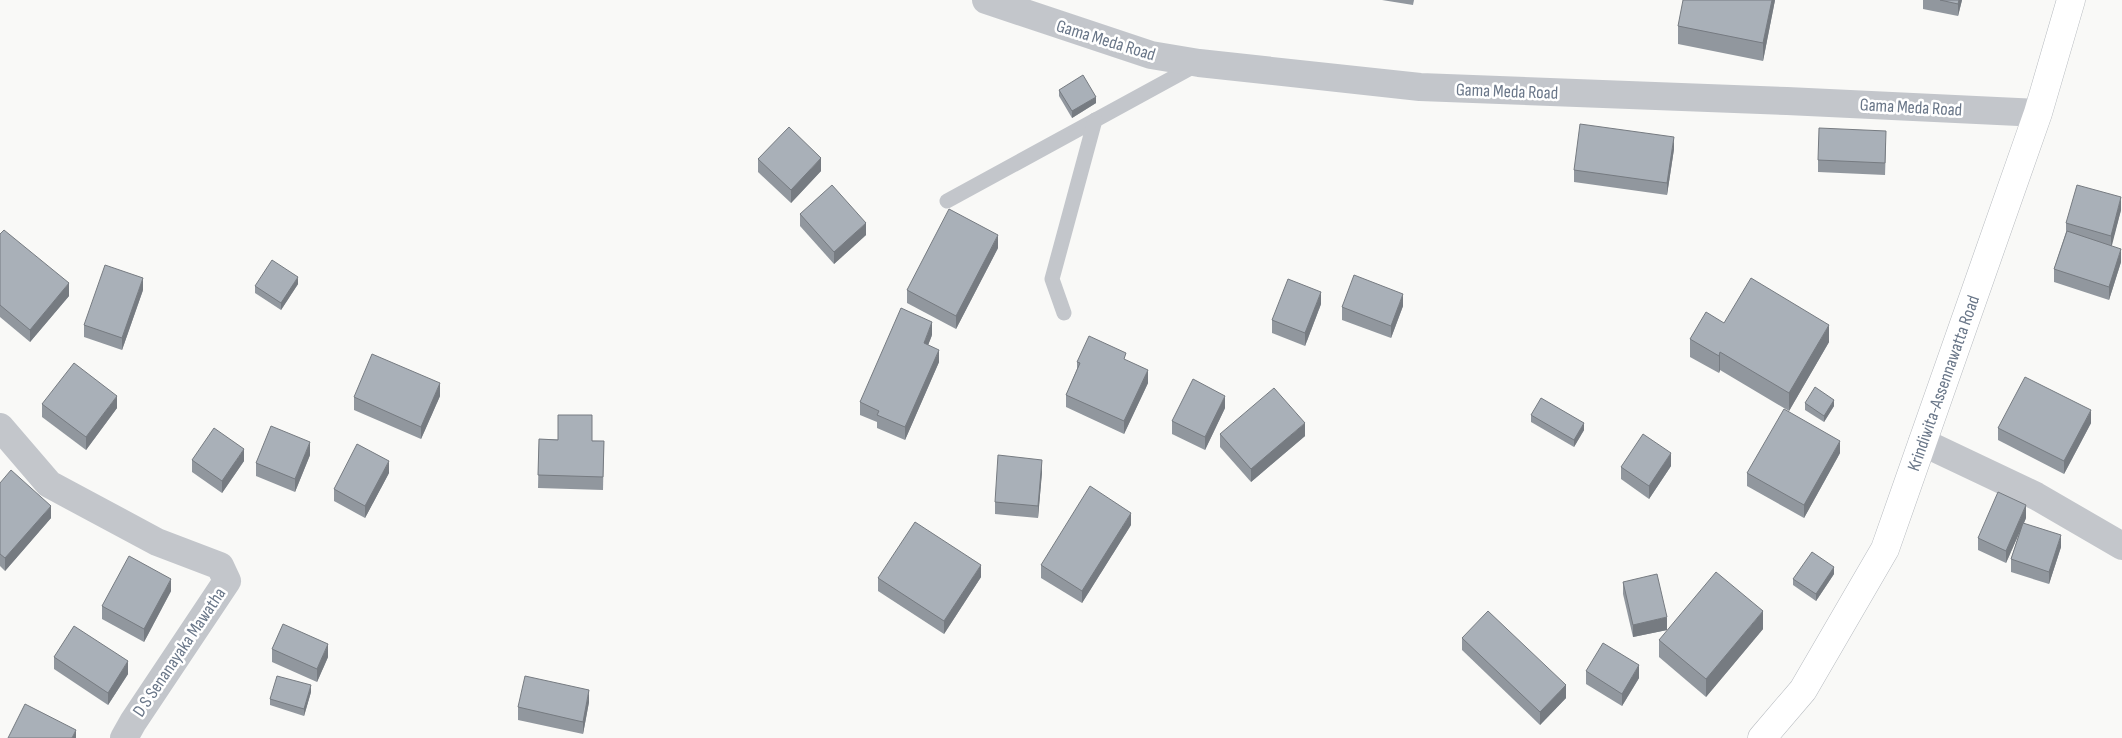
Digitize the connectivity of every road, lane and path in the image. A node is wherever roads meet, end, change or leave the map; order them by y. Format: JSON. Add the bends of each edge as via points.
{"nodes":[{"id":1,"x":986,"y":0,"type":"edge"},
{"id":2,"x":2071,"y":0,"type":"edge"},
{"id":3,"x":1200,"y":63,"type":"junction"},
{"id":4,"x":2038,"y":113,"type":"junction"},
{"id":5,"x":1095,"y":120,"type":"junction"},
{"id":6,"x":947,"y":201,"type":"dead end"},
{"id":7,"x":1064,"y":312,"type":"dead end"},
{"id":8,"x":0,"y":427,"type":"edge"},
{"id":9,"x":1922,"y":442,"type":"junction"},
{"id":10,"x":2122,"y":546,"type":"edge"},
{"id":11,"x":124,"y":738,"type":"edge"},
{"id":12,"x":1762,"y":738,"type":"edge"}],
"edges":[{"from":1,"to":3,"type":"street","name":"Gama Meda Road","via":[[1151,55]]},
{"from":2,"to":4,"type":"main road","name":"Krindiwita-Assennawatta Road"},
{"from":3,"to":4,"type":"street","name":"Gama Meda Road","via":[[1420,88]]},
{"from":3,"to":5,"type":"lane"},
{"from":4,"to":9,"type":"main road","name":"Krindiwita-Assennawatta Road"},
{"from":5,"to":6,"type":"lane"},
{"from":5,"to":7,"type":"lane","via":[[1052,279]]},
{"from":8,"to":11,"type":"street","name":"D S Senanayaka Mawatha","via":[[49,484],[157,542],[220,566],[227,581]]},
{"from":9,"to":10,"type":"street","via":[[2036,496]]},
{"from":9,"to":12,"type":"main road","name":"Krindiwita-Assennawatta Road","via":[[1885,549],[1803,690]]}]}
